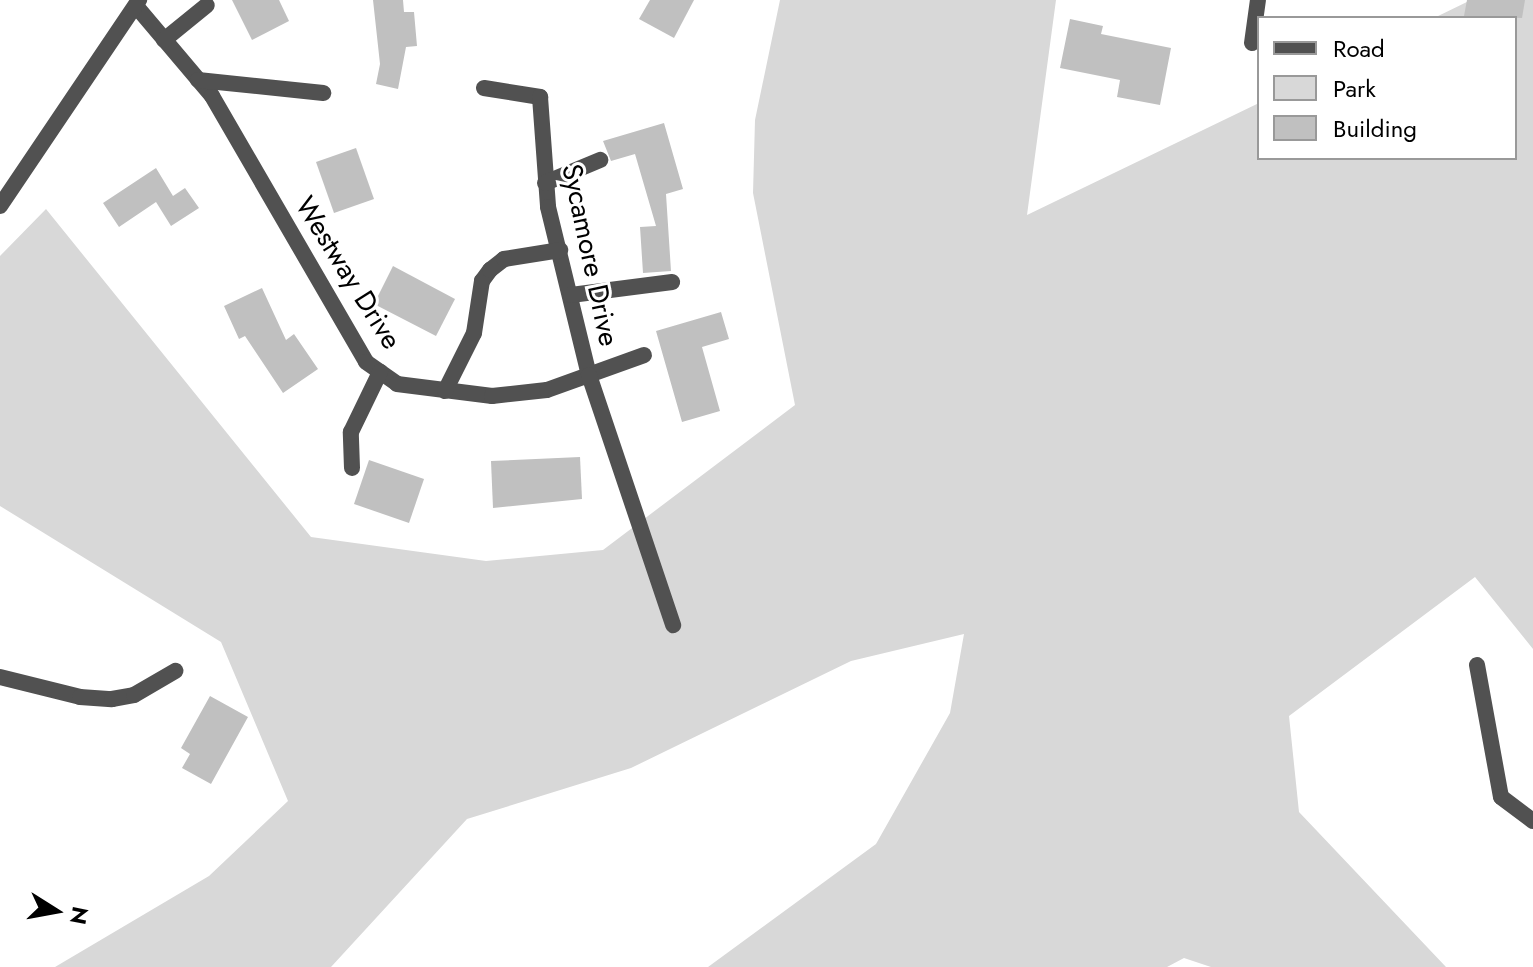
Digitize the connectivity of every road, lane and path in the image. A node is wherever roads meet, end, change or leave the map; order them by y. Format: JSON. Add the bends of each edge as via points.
{"nodes":[{"id":1,"x":1258,"y":0,"type":"edge"},
{"id":2,"x":137,"y":3,"type":"edge"},
{"id":3,"x":207,"y":5,"type":"dead end"},
{"id":4,"x":164,"y":40,"type":"junction"},
{"id":5,"x":1252,"y":43,"type":"dead end"},
{"id":6,"x":198,"y":80,"type":"junction"},
{"id":7,"x":484,"y":88,"type":"dead end"},
{"id":8,"x":323,"y":93,"type":"dead end"},
{"id":9,"x":600,"y":160,"type":"dead end"},
{"id":10,"x":545,"y":183,"type":"junction"},
{"id":11,"x":0,"y":206,"type":"edge"},
{"id":12,"x":560,"y":250,"type":"junction"},
{"id":13,"x":672,"y":282,"type":"dead end"},
{"id":14,"x":571,"y":295,"type":"junction"},
{"id":15,"x":644,"y":355,"type":"dead end"},
{"id":16,"x":380,"y":372,"type":"junction"},
{"id":17,"x":589,"y":375,"type":"junction"},
{"id":18,"x":445,"y":391,"type":"junction"},
{"id":19,"x":352,"y":468,"type":"dead end"},
{"id":20,"x":673,"y":625,"type":"dead end"},
{"id":21,"x":1477,"y":665,"type":"dead end"},
{"id":22,"x":175,"y":671,"type":"dead end"},
{"id":23,"x":0,"y":677,"type":"edge"},
{"id":24,"x":1533,"y":821,"type":"edge"}],
"edges":[{"from":1,"to":5,"type":"street"},
{"from":2,"to":4,"type":"street","name":"Westway Drive"},
{"from":2,"to":11,"type":"street"},
{"from":3,"to":4,"type":"street"},
{"from":4,"to":6,"type":"street","name":"Westway Drive"},
{"from":6,"to":8,"type":"street"},
{"from":6,"to":16,"type":"street","name":"Westway Drive","via":[[366,362]]},
{"from":7,"to":10,"type":"street","name":"Sycamore Drive","via":[[540,97]]},
{"from":9,"to":10,"type":"street"},
{"from":10,"to":12,"type":"street","name":"Sycamore Drive"},
{"from":12,"to":14,"type":"street","name":"Sycamore Drive"},
{"from":12,"to":18,"type":"street","via":[[504,259],[490,270],[482,281],[474,333]]},
{"from":13,"to":14,"type":"street"},
{"from":14,"to":17,"type":"street","name":"Sycamore Drive"},
{"from":15,"to":17,"type":"street","name":"Westway Drive"},
{"from":16,"to":18,"type":"street","name":"Westway Drive","via":[[397,384]]},
{"from":16,"to":19,"type":"street","via":[[351,432]]},
{"from":17,"to":18,"type":"street","name":"Westway Drive","via":[[547,390],[492,396]]},
{"from":17,"to":20,"type":"street"},
{"from":21,"to":24,"type":"street","via":[[1501,797]]},
{"from":22,"to":23,"type":"street","via":[[134,695],[112,699],[80,697]]}]}
